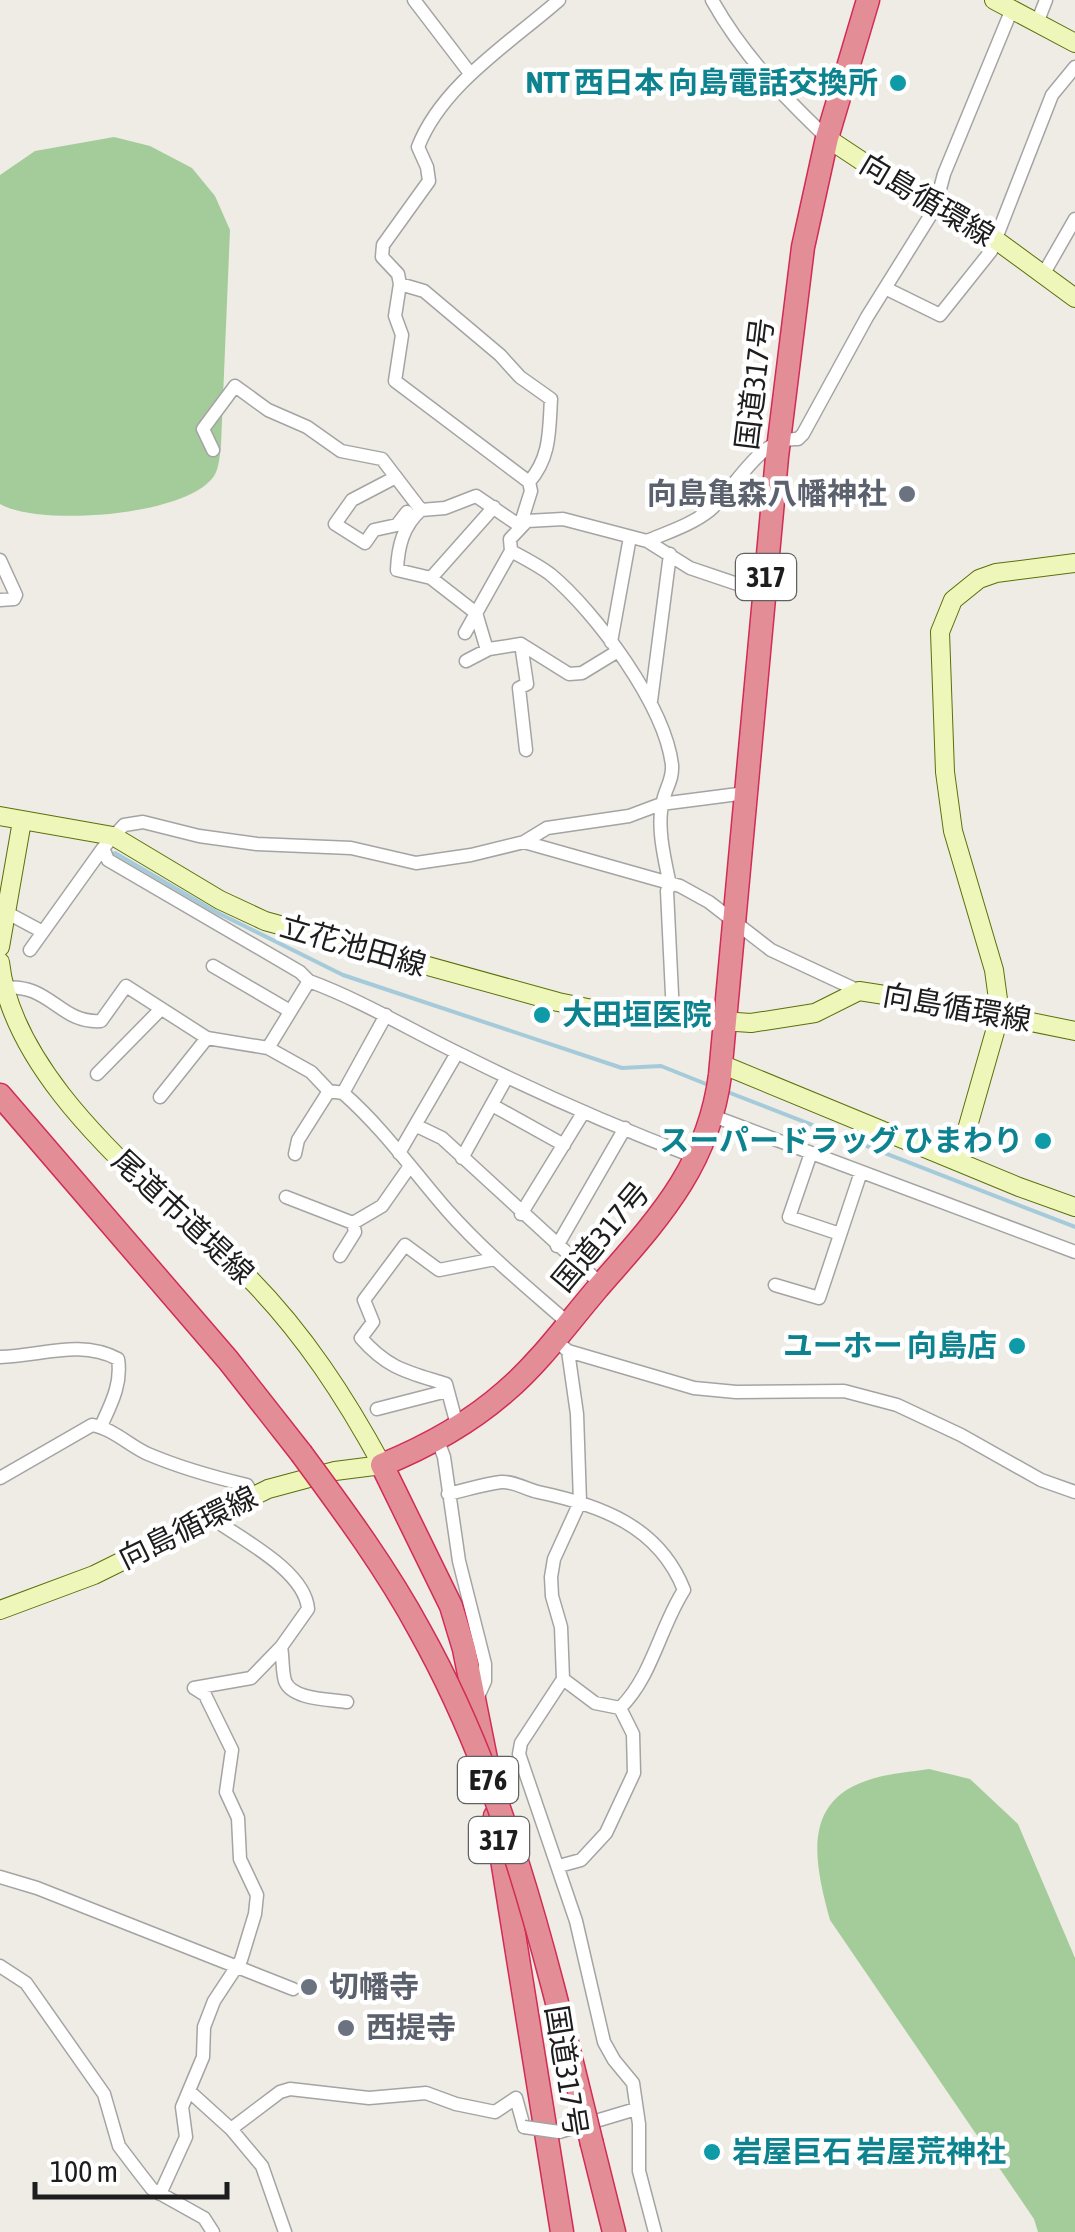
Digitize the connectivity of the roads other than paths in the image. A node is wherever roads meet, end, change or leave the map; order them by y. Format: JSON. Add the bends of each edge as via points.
{"nodes":[{"id":1,"x":414,"y":0,"type":"edge"},
{"id":2,"x":559,"y":0,"type":"edge"},
{"id":3,"x":712,"y":0,"type":"edge"},
{"id":4,"x":868,"y":0,"type":"edge"},
{"id":5,"x":994,"y":0,"type":"edge"},
{"id":6,"x":1046,"y":0,"type":"edge"},
{"id":7,"x":1012,"y":9,"type":"junction"},
{"id":8,"x":1037,"y":22,"type":"junction"},
{"id":9,"x":1075,"y":43,"type":"edge"},
{"id":10,"x":1075,"y":67,"type":"edge"},
{"id":11,"x":469,"y":72,"type":"junction"},
{"id":12,"x":828,"y":138,"type":"junction"},
{"id":13,"x":934,"y":208,"type":"junction"},
{"id":14,"x":1075,"y":218,"type":"edge"},
{"id":15,"x":996,"y":240,"type":"junction"},
{"id":16,"x":1044,"y":273,"type":"junction"},
{"id":17,"x":400,"y":284,"type":"junction"},
{"id":18,"x":885,"y":288,"type":"junction"},
{"id":19,"x":1075,"y":298,"type":"edge"},
{"id":20,"x":780,"y":439,"type":"junction"},
{"id":21,"x":213,"y":450,"type":"dead end"},
{"id":22,"x":396,"y":476,"type":"junction"},
{"id":23,"x":529,"y":482,"type":"junction"},
{"id":24,"x":418,"y":506,"type":"junction"},
{"id":25,"x":494,"y":507,"type":"junction"},
{"id":26,"x":520,"y":526,"type":"junction"},
{"id":27,"x":630,"y":537,"type":"junction"},
{"id":28,"x":647,"y":542,"type":"junction"},
{"id":29,"x":510,"y":551,"type":"junction"},
{"id":30,"x":670,"y":554,"type":"junction"},
{"id":31,"x":0,"y":560,"type":"edge"},
{"id":32,"x":1075,"y":563,"type":"edge"},
{"id":33,"x":431,"y":578,"type":"junction"},
{"id":34,"x":764,"y":593,"type":"junction"},
{"id":35,"x":0,"y":600,"type":"edge"},
{"id":36,"x":476,"y":612,"type":"junction"},
{"id":37,"x":466,"y":634,"type":"dead end"},
{"id":38,"x":521,"y":644,"type":"junction"},
{"id":39,"x":615,"y":646,"type":"junction"},
{"id":40,"x":487,"y":650,"type":"junction"},
{"id":41,"x":466,"y":661,"type":"dead end"},
{"id":42,"x":651,"y":701,"type":"junction"},
{"id":43,"x":526,"y":750,"type":"dead end"},
{"id":44,"x":746,"y":793,"type":"junction"},
{"id":45,"x":662,"y":804,"type":"junction"},
{"id":46,"x":0,"y":816,"type":"edge"},
{"id":47,"x":22,"y":821,"type":"junction"},
{"id":48,"x":108,"y":842,"type":"junction"},
{"id":49,"x":524,"y":842,"type":"junction"},
{"id":50,"x":670,"y":885,"type":"junction"},
{"id":51,"x":2,"y":910,"type":"edge"},
{"id":52,"x":734,"y":922,"type":"junction"},
{"id":53,"x":43,"y":932,"type":"junction"},
{"id":54,"x":0,"y":946,"type":"edge"},
{"id":55,"x":30,"y":950,"type":"dead end"},
{"id":56,"x":0,"y":962,"type":"edge"},
{"id":57,"x":213,"y":966,"type":"dead end"},
{"id":58,"x":309,"y":981,"type":"junction"},
{"id":59,"x":3,"y":988,"type":"junction"},
{"id":60,"x":859,"y":991,"type":"junction"},
{"id":61,"x":160,"y":1010,"type":"junction"},
{"id":62,"x":290,"y":1012,"type":"junction"},
{"id":63,"x":1000,"y":1014,"type":"junction"},
{"id":64,"x":673,"y":1015,"type":"junction"},
{"id":65,"x":386,"y":1016,"type":"junction"},
{"id":66,"x":725,"y":1020,"type":"junction"},
{"id":67,"x":1075,"y":1031,"type":"edge"},
{"id":68,"x":207,"y":1038,"type":"junction"},
{"id":69,"x":268,"y":1048,"type":"junction"},
{"id":70,"x":457,"y":1053,"type":"junction"},
{"id":71,"x":721,"y":1069,"type":"junction"},
{"id":72,"x":98,"y":1074,"type":"dead end"},
{"id":73,"x":507,"y":1077,"type":"junction"},
{"id":74,"x":336,"y":1092,"type":"junction"},
{"id":75,"x":0,"y":1096,"type":"edge"},
{"id":76,"x":160,"y":1097,"type":"dead end"},
{"id":77,"x":492,"y":1105,"type":"junction"},
{"id":78,"x":715,"y":1110,"type":"junction"},
{"id":79,"x":582,"y":1114,"type":"junction"},
{"id":80,"x":416,"y":1126,"type":"junction"},
{"id":81,"x":625,"y":1128,"type":"junction"},
{"id":82,"x":564,"y":1145,"type":"junction"},
{"id":83,"x":399,"y":1153,"type":"junction"},
{"id":84,"x":810,"y":1153,"type":"junction"},
{"id":85,"x":296,"y":1154,"type":"dead end"},
{"id":86,"x":696,"y":1156,"type":"junction"},
{"id":87,"x":462,"y":1158,"type":"junction"},
{"id":88,"x":958,"y":1162,"type":"junction"},
{"id":89,"x":410,"y":1166,"type":"junction"},
{"id":90,"x":861,"y":1172,"type":"junction"},
{"id":91,"x":286,"y":1197,"type":"dead end"},
{"id":92,"x":1075,"y":1207,"type":"edge"},
{"id":93,"x":521,"y":1214,"type":"junction"},
{"id":94,"x":353,"y":1223,"type":"junction"},
{"id":95,"x":840,"y":1234,"type":"junction"},
{"id":96,"x":557,"y":1246,"type":"junction"},
{"id":97,"x":1075,"y":1252,"type":"edge"},
{"id":98,"x":340,"y":1256,"type":"dead end"},
{"id":99,"x":495,"y":1259,"type":"junction"},
{"id":100,"x":601,"y":1284,"type":"junction"},
{"id":101,"x":775,"y":1285,"type":"dead end"},
{"id":102,"x":564,"y":1338,"type":"junction"},
{"id":103,"x":0,"y":1357,"type":"edge"},
{"id":104,"x":448,"y":1391,"type":"junction"},
{"id":105,"x":377,"y":1409,"type":"dead end"},
{"id":106,"x":101,"y":1426,"type":"junction"},
{"id":107,"x":448,"y":1432,"type":"junction"},
{"id":108,"x":382,"y":1465,"type":"junction"},
{"id":109,"x":0,"y":1478,"type":"edge"},
{"id":110,"x":1075,"y":1492,"type":"edge"},
{"id":111,"x":448,"y":1494,"type":"junction"},
{"id":112,"x":253,"y":1496,"type":"junction"},
{"id":113,"x":580,"y":1502,"type":"junction"},
{"id":114,"x":209,"y":1516,"type":"junction"},
{"id":115,"x":0,"y":1610,"type":"edge"},
{"id":116,"x":282,"y":1647,"type":"junction"},
{"id":117,"x":563,"y":1679,"type":"junction"},
{"id":118,"x":347,"y":1702,"type":"dead end"},
{"id":119,"x":476,"y":1703,"type":"junction"},
{"id":120,"x":620,"y":1708,"type":"junction"},
{"id":121,"x":559,"y":1866,"type":"junction"},
{"id":122,"x":0,"y":1876,"type":"edge"},
{"id":123,"x":0,"y":1966,"type":"edge"},
{"id":124,"x":237,"y":1966,"type":"junction"},
{"id":125,"x":293,"y":1988,"type":"dead end"},
{"id":126,"x":189,"y":2091,"type":"junction"},
{"id":127,"x":636,"y":2108,"type":"junction"},
{"id":128,"x":231,"y":2130,"type":"junction"},
{"id":129,"x":160,"y":2194,"type":"junction"},
{"id":130,"x":213,"y":2232,"type":"edge"},
{"id":131,"x":284,"y":2232,"type":"edge"},
{"id":132,"x":562,"y":2232,"type":"edge"},
{"id":133,"x":614,"y":2232,"type":"edge"},
{"id":134,"x":655,"y":2232,"type":"edge"}],
"edges":[{"from":1,"to":11,"type":"street"},
{"from":2,"to":11,"type":"street"},
{"from":3,"to":12,"type":"street","via":[[762,72]]},
{"from":4,"to":12,"type":"highway","name":"国道317号","number":"317"},
{"from":5,"to":7,"type":"street"},
{"from":6,"to":8,"type":"street"},
{"from":7,"to":8,"type":"street"},
{"from":7,"to":13,"type":"street"},
{"from":8,"to":9,"type":"street"},
{"from":10,"to":15,"type":"street","via":[[1052,95]]},
{"from":11,"to":17,"type":"street","via":[[423,134],[418,147],[429,181],[383,246],[382,257]]},
{"from":12,"to":13,"type":"street","name":"向島循環線"},
{"from":12,"to":20,"type":"highway","name":"国道317号","number":"317","via":[[802,248]]},
{"from":13,"to":15,"type":"street","name":"向島循環線"},
{"from":13,"to":18,"type":"street"},
{"from":14,"to":16,"type":"street"},
{"from":15,"to":16,"type":"street","name":"向島循環線"},
{"from":15,"to":18,"type":"street","via":[[940,315]]},
{"from":16,"to":19,"type":"street","name":"向島循環線"},
{"from":17,"to":23,"type":"street","via":[[395,381]]},
{"from":17,"to":23,"type":"street","via":[[424,291],[551,399],[547,452]]},
{"from":18,"to":20,"type":"street","via":[[803,434]]},
{"from":20,"to":28,"type":"street","via":[[710,509]]},
{"from":20,"to":34,"type":"highway","name":"国道317号","number":"317"},
{"from":21,"to":22,"type":"street","via":[[203,429],[235,386],[341,451],[382,459]]},
{"from":22,"to":24,"type":"street"},
{"from":22,"to":24,"type":"street","via":[[352,500],[335,524],[365,543],[374,530],[397,525]]},
{"from":23,"to":26,"type":"street"},
{"from":24,"to":25,"type":"street","via":[[445,508],[476,496]]},
{"from":24,"to":33,"type":"street","via":[[397,570]]},
{"from":25,"to":26,"type":"street"},
{"from":25,"to":33,"type":"street"},
{"from":26,"to":27,"type":"street","via":[[563,519]]},
{"from":26,"to":29,"type":"street"},
{"from":27,"to":28,"type":"street"},
{"from":27,"to":39,"type":"street"},
{"from":28,"to":30,"type":"street"},
{"from":29,"to":36,"type":"street"},
{"from":29,"to":39,"type":"street","via":[[553,577]]},
{"from":30,"to":34,"type":"street","via":[[710,577]]},
{"from":30,"to":42,"type":"street"},
{"from":31,"to":35,"type":"street","via":[[16,594]]},
{"from":32,"to":63,"type":"street","via":[[979,579],[953,600],[940,632],[953,831],[994,970]]},
{"from":33,"to":36,"type":"street"},
{"from":34,"to":44,"type":"highway","name":"国道317号","number":"317"},
{"from":36,"to":37,"type":"street"},
{"from":36,"to":40,"type":"street"},
{"from":38,"to":39,"type":"street","via":[[570,674],[582,673]]},
{"from":38,"to":40,"type":"street"},
{"from":38,"to":43,"type":"street","via":[[528,684],[519,688]]},
{"from":39,"to":42,"type":"street"},
{"from":40,"to":41,"type":"street"},
{"from":42,"to":45,"type":"street","via":[[671,760]]},
{"from":44,"to":45,"type":"street"},
{"from":44,"to":52,"type":"highway","name":"国道317号","number":"317"},
{"from":45,"to":49,"type":"street","via":[[629,816],[546,828]]},
{"from":45,"to":50,"type":"street"},
{"from":46,"to":47,"type":"street","name":"立花池田線"},
{"from":47,"to":48,"type":"street","name":"立花池田線"},
{"from":47,"to":51,"type":"street"},
{"from":48,"to":49,"type":"street","via":[[124,825],[143,822],[199,836],[351,848],[416,863]]},
{"from":48,"to":53,"type":"street"},
{"from":48,"to":58,"type":"street","via":[[108,860]]},
{"from":48,"to":64,"type":"street","name":"立花池田線","via":[[265,920],[558,1002],[616,1014]]},
{"from":49,"to":50,"type":"street"},
{"from":50,"to":52,"type":"street"},
{"from":50,"to":64,"type":"street"},
{"from":51,"to":53,"type":"street"},
{"from":51,"to":54,"type":"street"},
{"from":52,"to":60,"type":"street","via":[[771,950]]},
{"from":52,"to":66,"type":"highway","name":"国道317号","number":"317"},
{"from":53,"to":55,"type":"street"},
{"from":56,"to":59,"type":"street","name":"尾道市道堤線"},
{"from":57,"to":62,"type":"street"},
{"from":58,"to":62,"type":"street"},
{"from":58,"to":65,"type":"street"},
{"from":59,"to":61,"type":"street","via":[[26,988],[82,1022],[101,1021],[126,986]]},
{"from":59,"to":108,"type":"street","name":"尾道市道堤線","via":[[60,1091],[132,1172],[271,1301],[320,1361]]},
{"from":60,"to":63,"type":"street","name":"向島循環線"},
{"from":60,"to":66,"type":"street","name":"向島循環線","via":[[790,1019]]},
{"from":61,"to":68,"type":"street"},
{"from":61,"to":72,"type":"street"},
{"from":62,"to":69,"type":"street"},
{"from":63,"to":67,"type":"street","name":"向島循環線"},
{"from":63,"to":88,"type":"street"},
{"from":64,"to":66,"type":"street","name":"立花池田線"},
{"from":65,"to":70,"type":"street"},
{"from":65,"to":74,"type":"street"},
{"from":66,"to":71,"type":"highway","name":"国道317号","number":"317"},
{"from":68,"to":69,"type":"street"},
{"from":68,"to":76,"type":"street"},
{"from":69,"to":74,"type":"street"},
{"from":70,"to":73,"type":"street"},
{"from":70,"to":80,"type":"street"},
{"from":71,"to":78,"type":"highway","name":"国道317号","number":"317"},
{"from":71,"to":88,"type":"street"},
{"from":73,"to":77,"type":"street"},
{"from":73,"to":79,"type":"street"},
{"from":74,"to":83,"type":"street","via":[[364,1111]]},
{"from":74,"to":85,"type":"street","via":[[298,1140]]},
{"from":75,"to":133,"type":"highway","number":"E76","bridge":true,"via":[[228,1360],[346,1516],[420,1630],[522,1871]]},
{"from":77,"to":82,"type":"street"},
{"from":77,"to":87,"type":"street"},
{"from":78,"to":84,"type":"street"},
{"from":78,"to":86,"type":"highway","name":"国道317号","number":"317"},
{"from":79,"to":81,"type":"street"},
{"from":79,"to":82,"type":"street"},
{"from":80,"to":83,"type":"street"},
{"from":80,"to":87,"type":"street"},
{"from":81,"to":86,"type":"street"},
{"from":81,"to":96,"type":"street"},
{"from":82,"to":93,"type":"street"},
{"from":83,"to":89,"type":"street"},
{"from":84,"to":90,"type":"street"},
{"from":84,"to":95,"type":"street","via":[[789,1218]]},
{"from":86,"to":100,"type":"highway","name":"国道317号","number":"317","via":[[671,1203]]},
{"from":87,"to":93,"type":"street"},
{"from":88,"to":92,"type":"street"},
{"from":89,"to":94,"type":"street","via":[[382,1206]]},
{"from":89,"to":99,"type":"street"},
{"from":90,"to":95,"type":"street"},
{"from":90,"to":97,"type":"street"},
{"from":91,"to":94,"type":"street"},
{"from":93,"to":96,"type":"street"},
{"from":94,"to":98,"type":"street","via":[[355,1232]]},
{"from":95,"to":101,"type":"street","via":[[819,1298]]},
{"from":96,"to":100,"type":"street"},
{"from":99,"to":102,"type":"street"},
{"from":99,"to":104,"type":"street","via":[[439,1270],[404,1245],[364,1300],[373,1322],[361,1338],[378,1358],[446,1384]]},
{"from":100,"to":102,"type":"highway","name":"国道317号","number":"317"},
{"from":102,"to":107,"type":"highway","name":"国道317号","number":"317"},
{"from":102,"to":110,"type":"street","via":[[694,1388],[844,1391],[897,1404]]},
{"from":102,"to":113,"type":"street"},
{"from":103,"to":106,"type":"street","via":[[92,1348],[118,1359],[120,1374]]},
{"from":104,"to":105,"type":"street"},
{"from":104,"to":107,"type":"street"},
{"from":106,"to":109,"type":"street","via":[[74,1433]]},
{"from":106,"to":112,"type":"street","via":[[188,1470],[247,1485]]},
{"from":107,"to":108,"type":"highway","name":"国道317号","number":"317"},
{"from":107,"to":111,"type":"street"},
{"from":108,"to":112,"type":"street","name":"向島循環線","via":[[335,1471]]},
{"from":108,"to":119,"type":"highway","name":"国道317号","number":"317","via":[[451,1606]]},
{"from":111,"to":113,"type":"street","via":[[501,1482]]},
{"from":111,"to":119,"type":"street","via":[[485,1664]]},
{"from":112,"to":114,"type":"street","name":"向島循環線"},
{"from":113,"to":117,"type":"street","via":[[551,1577]]},
{"from":113,"to":120,"type":"street","via":[[633,1524],[684,1590]]},
{"from":114,"to":115,"type":"street","name":"向島循環線","via":[[94,1575]]},
{"from":114,"to":116,"type":"street","via":[[300,1583],[308,1609]]},
{"from":116,"to":118,"type":"street","via":[[286,1684],[293,1691]]},
{"from":116,"to":124,"type":"street","via":[[251,1678],[194,1688],[205,1695],[232,1750],[226,1792],[238,1818],[240,1859],[257,1895]]},
{"from":117,"to":120,"type":"street","via":[[594,1703]]},
{"from":117,"to":121,"type":"street","via":[[520,1754]]},
{"from":119,"to":132,"type":"highway","name":"国道317号","number":"317"},
{"from":120,"to":121,"type":"street","via":[[633,1734],[634,1773],[606,1834],[581,1860]]},
{"from":121,"to":127,"type":"street","via":[[604,2042],[632,2083]]},
{"from":122,"to":124,"type":"street"},
{"from":123,"to":129,"type":"street","via":[[26,1983],[104,2094],[120,2146]]},
{"from":124,"to":125,"type":"street"},
{"from":124,"to":126,"type":"street","via":[[204,2026],[203,2057]]},
{"from":126,"to":128,"type":"street"},
{"from":126,"to":129,"type":"street","via":[[182,2107],[186,2136]]},
{"from":127,"to":128,"type":"street","bridge":true,"via":[[559,2132],[524,2127],[516,2098],[495,2112],[426,2093],[370,2098],[290,2090]]},
{"from":127,"to":134,"type":"street","via":[[639,2171]]},
{"from":128,"to":131,"type":"street","via":[[262,2166]]},
{"from":129,"to":130,"type":"street","via":[[204,2218]]}]}
